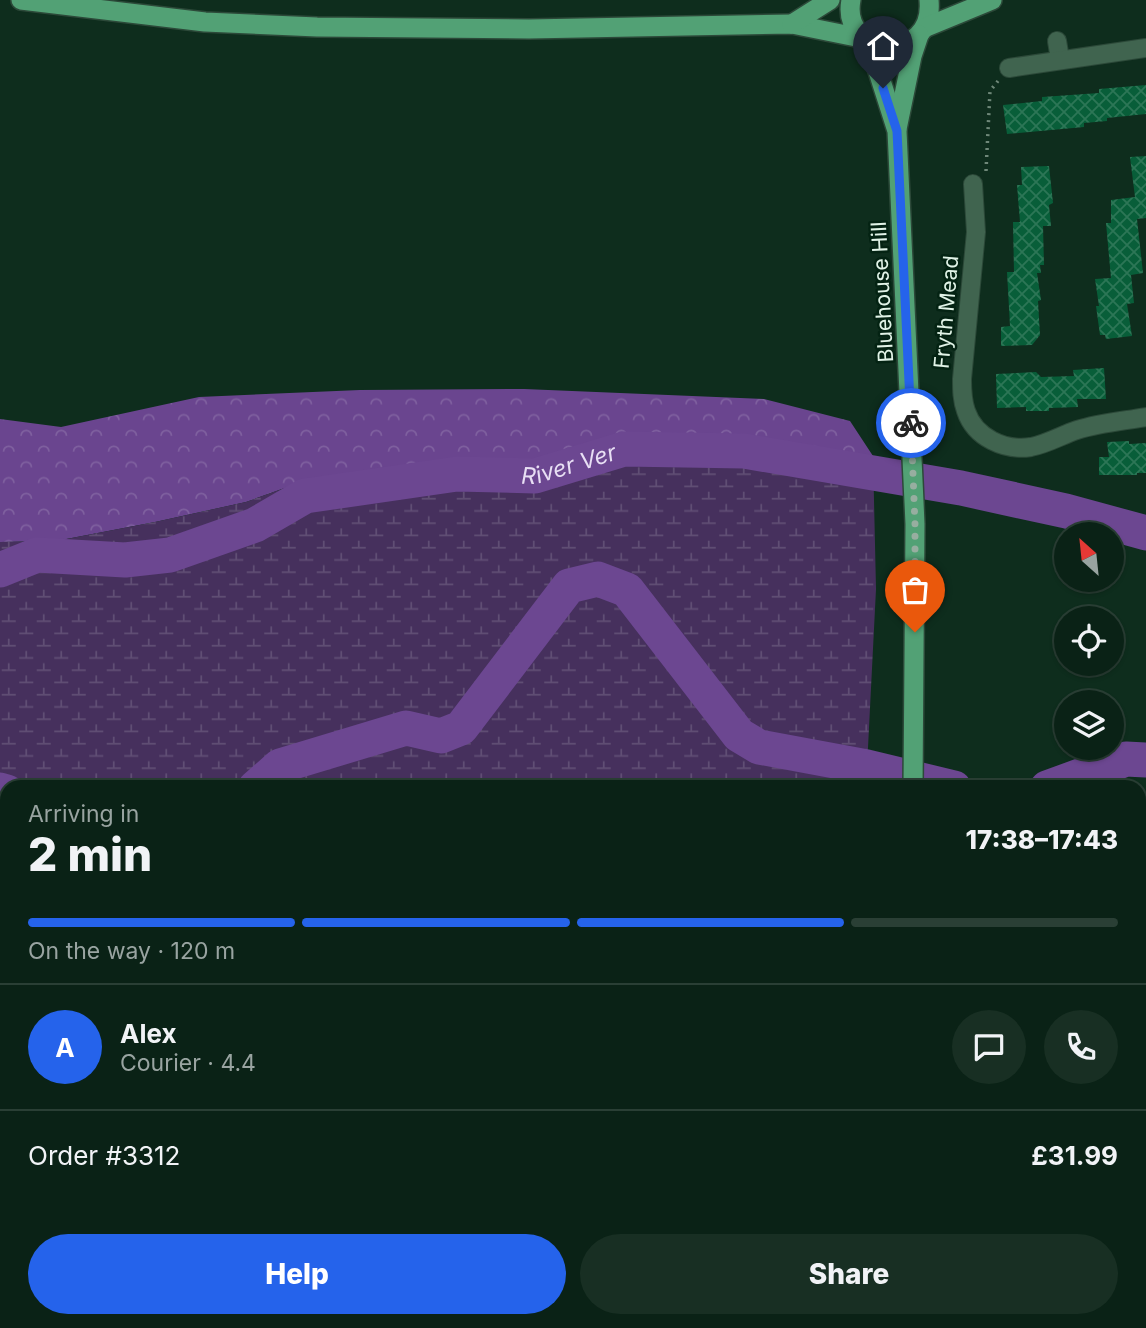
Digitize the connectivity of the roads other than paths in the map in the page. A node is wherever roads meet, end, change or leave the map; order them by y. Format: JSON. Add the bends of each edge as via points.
{"nodes":[{"id":1,"x":21,"y":0,"type":"edge"},
{"id":2,"x":830,"y":0,"type":"edge"},
{"id":3,"x":851,"y":0,"type":"edge"},
{"id":4,"x":929,"y":0,"type":"edge"},
{"id":5,"x":992,"y":0,"type":"edge"},
{"id":6,"x":792,"y":24,"type":"junction"},
{"id":7,"x":921,"y":32,"type":"junction"},
{"id":8,"x":867,"y":40,"type":"junction"},
{"id":9,"x":1057,"y":41,"type":"dead end"},
{"id":10,"x":1146,"y":48,"type":"edge"},
{"id":11,"x":1060,"y":59,"type":"junction"},
{"id":12,"x":1009,"y":68,"type":"road end"},
{"id":13,"x":897,"y":131,"type":"junction"},
{"id":14,"x":972,"y":184,"type":"road end"},
{"id":15,"x":1146,"y":417,"type":"edge"},
{"id":16,"x":913,"y":780,"type":"edge"}],
"edges":[{"from":1,"to":6,"type":"main road","via":[[205,22],[317,27],[529,30]]},
{"from":2,"to":6,"type":"main road"},
{"from":3,"to":8,"type":"main road","name":"Bluehouse Hill","via":[[851,18]]},
{"from":4,"to":7,"type":"main road","name":"Bluehouse Hill","via":[[929,16]]},
{"from":5,"to":7,"type":"main road"},
{"from":6,"to":8,"type":"main road"},
{"from":7,"to":8,"type":"main road","via":[[894,47]]},
{"from":7,"to":13,"type":"main road","name":"Bluehouse Hill"},
{"from":8,"to":13,"type":"main road","name":"Bluehouse Hill"},
{"from":9,"to":11,"type":"street"},
{"from":10,"to":11,"type":"street"},
{"from":11,"to":12,"type":"street"},
{"from":13,"to":16,"type":"main road","name":"Bluehouse Hill","via":[[915,524]]},
{"from":14,"to":15,"type":"street","name":"Fryth Mead","via":[[967,210],[975,232],[962,397],[975,427],[1000,445],[1014,448]]}]}
